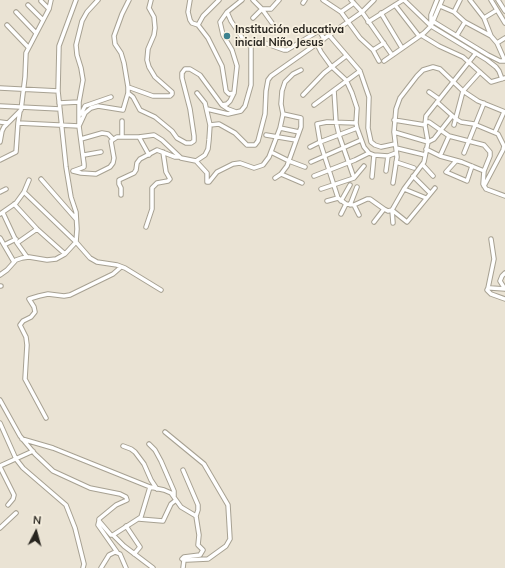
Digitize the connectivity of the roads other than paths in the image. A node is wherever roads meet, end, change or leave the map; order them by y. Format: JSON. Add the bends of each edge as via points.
{"nodes":[{"id":1,"x":51,"y":0,"type":"edge"},
{"id":2,"x":76,"y":0,"type":"edge"},
{"id":3,"x":98,"y":0,"type":"edge"},
{"id":4,"x":129,"y":0,"type":"edge"},
{"id":5,"x":151,"y":0,"type":"edge"},
{"id":6,"x":190,"y":0,"type":"edge"},
{"id":7,"x":219,"y":0,"type":"edge"},
{"id":8,"x":242,"y":0,"type":"edge"},
{"id":9,"x":253,"y":0,"type":"edge"},
{"id":10,"x":279,"y":0,"type":"edge"},
{"id":11,"x":323,"y":0,"type":"edge"},
{"id":12,"x":373,"y":0,"type":"edge"},
{"id":13,"x":403,"y":0,"type":"edge"},
{"id":14,"x":437,"y":0,"type":"edge"},
{"id":15,"x":442,"y":0,"type":"edge"},
{"id":16,"x":460,"y":0,"type":"edge"},
{"id":17,"x":470,"y":0,"type":"edge"},
{"id":18,"x":491,"y":0,"type":"edge"},
{"id":19,"x":498,"y":0,"type":"edge"},
{"id":20,"x":41,"y":1,"type":"edge"},
{"id":21,"x":352,"y":1,"type":"edge"},
{"id":22,"x":28,"y":5,"type":"dead end"},
{"id":23,"x":395,"y":5,"type":"junction"},
{"id":24,"x":440,"y":6,"type":"junction"},
{"id":25,"x":49,"y":9,"type":"junction"},
{"id":26,"x":262,"y":9,"type":"junction"},
{"id":27,"x":497,"y":10,"type":"junction"},
{"id":28,"x":505,"y":11,"type":"edge"},
{"id":29,"x":16,"y":12,"type":"dead end"},
{"id":30,"x":227,"y":12,"type":"junction"},
{"id":31,"x":341,"y":12,"type":"junction"},
{"id":32,"x":362,"y":12,"type":"junction"},
{"id":33,"x":454,"y":12,"type":"junction"},
{"id":34,"x":381,"y":13,"type":"junction"},
{"id":35,"x":253,"y":18,"type":"dead end"},
{"id":36,"x":484,"y":18,"type":"junction"},
{"id":37,"x":42,"y":20,"type":"junction"},
{"id":38,"x":348,"y":22,"type":"junction"},
{"id":39,"x":368,"y":22,"type":"junction"},
{"id":40,"x":434,"y":22,"type":"junction"},
{"id":41,"x":465,"y":22,"type":"junction"},
{"id":42,"x":505,"y":23,"type":"edge"},
{"id":43,"x":272,"y":24,"type":"dead end"},
{"id":44,"x":198,"y":25,"type":"junction"},
{"id":45,"x":7,"y":26,"type":"dead end"},
{"id":46,"x":431,"y":26,"type":"junction"},
{"id":47,"x":36,"y":33,"type":"junction"},
{"id":48,"x":329,"y":35,"type":"junction"},
{"id":49,"x":420,"y":35,"type":"junction"},
{"id":50,"x":457,"y":35,"type":"junction"},
{"id":51,"x":491,"y":36,"type":"junction"},
{"id":52,"x":324,"y":38,"type":"junction"},
{"id":53,"x":505,"y":38,"type":"edge"},
{"id":54,"x":384,"y":43,"type":"junction"},
{"id":55,"x":497,"y":43,"type":"junction"},
{"id":56,"x":318,"y":44,"type":"junction"},
{"id":57,"x":28,"y":47,"type":"junction"},
{"id":58,"x":251,"y":47,"type":"junction"},
{"id":59,"x":402,"y":48,"type":"junction"},
{"id":60,"x":373,"y":50,"type":"junction"},
{"id":61,"x":476,"y":53,"type":"junction"},
{"id":62,"x":392,"y":55,"type":"junction"},
{"id":63,"x":346,"y":56,"type":"junction"},
{"id":64,"x":379,"y":61,"type":"dead end"},
{"id":65,"x":384,"y":61,"type":"dead end"},
{"id":66,"x":500,"y":61,"type":"junction"},
{"id":67,"x":505,"y":61,"type":"edge"},
{"id":68,"x":469,"y":63,"type":"junction"},
{"id":69,"x":331,"y":66,"type":"junction"},
{"id":70,"x":301,"y":70,"type":"dead end"},
{"id":71,"x":498,"y":70,"type":"junction"},
{"id":72,"x":360,"y":71,"type":"junction"},
{"id":73,"x":480,"y":72,"type":"junction"},
{"id":74,"x":503,"y":78,"type":"edge"},
{"id":75,"x":346,"y":80,"type":"junction"},
{"id":76,"x":453,"y":82,"type":"junction"},
{"id":77,"x":128,"y":87,"type":"junction"},
{"id":78,"x":0,"y":88,"type":"edge"},
{"id":79,"x":24,"y":90,"type":"junction"},
{"id":80,"x":334,"y":90,"type":"junction"},
{"id":81,"x":464,"y":91,"type":"junction"},
{"id":82,"x":58,"y":92,"type":"junction"},
{"id":83,"x":429,"y":92,"type":"dead end"},
{"id":84,"x":128,"y":93,"type":"junction"},
{"id":85,"x":197,"y":93,"type":"dead end"},
{"id":86,"x":234,"y":93,"type":"junction"},
{"id":87,"x":303,"y":96,"type":"dead end"},
{"id":88,"x":111,"y":97,"type":"dead end"},
{"id":89,"x":438,"y":100,"type":"junction"},
{"id":90,"x":79,"y":102,"type":"junction"},
{"id":91,"x":59,"y":103,"type":"junction"},
{"id":92,"x":484,"y":103,"type":"junction"},
{"id":93,"x":222,"y":104,"type":"junction"},
{"id":94,"x":314,"y":105,"type":"dead end"},
{"id":95,"x":0,"y":106,"type":"edge"},
{"id":96,"x":21,"y":108,"type":"junction"},
{"id":97,"x":207,"y":108,"type":"junction"},
{"id":98,"x":60,"y":109,"type":"junction"},
{"id":99,"x":236,"y":112,"type":"junction"},
{"id":100,"x":504,"y":112,"type":"edge"},
{"id":101,"x":283,"y":114,"type":"junction"},
{"id":102,"x":80,"y":116,"type":"junction"},
{"id":103,"x":452,"y":116,"type":"junction"},
{"id":104,"x":456,"y":119,"type":"junction"},
{"id":105,"x":394,"y":120,"type":"junction"},
{"id":106,"x":122,"y":121,"type":"dead end"},
{"id":107,"x":0,"y":122,"type":"edge"},
{"id":108,"x":336,"y":122,"type":"junction"},
{"id":109,"x":8,"y":123,"type":"junction"},
{"id":110,"x":18,"y":123,"type":"junction"},
{"id":111,"x":356,"y":123,"type":"junction"},
{"id":112,"x":210,"y":125,"type":"junction"},
{"id":113,"x":425,"y":125,"type":"junction"},
{"id":114,"x":454,"y":125,"type":"dead end"},
{"id":115,"x":476,"y":125,"type":"junction"},
{"id":116,"x":61,"y":126,"type":"junction"},
{"id":117,"x":80,"y":126,"type":"junction"},
{"id":118,"x":280,"y":128,"type":"junction"},
{"id":119,"x":357,"y":128,"type":"junction"},
{"id":120,"x":441,"y":130,"type":"junction"},
{"id":121,"x":299,"y":132,"type":"junction"},
{"id":122,"x":394,"y":132,"type":"junction"},
{"id":123,"x":495,"y":132,"type":"junction"},
{"id":124,"x":266,"y":135,"type":"dead end"},
{"id":125,"x":339,"y":135,"type":"junction"},
{"id":126,"x":449,"y":136,"type":"junction"},
{"id":127,"x":122,"y":137,"type":"junction"},
{"id":128,"x":139,"y":137,"type":"junction"},
{"id":129,"x":277,"y":137,"type":"junction"},
{"id":130,"x":113,"y":138,"type":"junction"},
{"id":131,"x":81,"y":139,"type":"junction"},
{"id":132,"x":296,"y":140,"type":"junction"},
{"id":133,"x":361,"y":140,"type":"junction"},
{"id":134,"x":469,"y":141,"type":"junction"},
{"id":135,"x":0,"y":142,"type":"edge"},
{"id":136,"x":320,"y":142,"type":"junction"},
{"id":137,"x":428,"y":142,"type":"junction"},
{"id":138,"x":395,"y":146,"type":"junction"},
{"id":139,"x":310,"y":147,"type":"dead end"},
{"id":140,"x":344,"y":148,"type":"junction"},
{"id":141,"x":426,"y":149,"type":"junction"},
{"id":142,"x":101,"y":152,"type":"dead end"},
{"id":143,"x":163,"y":152,"type":"junction"},
{"id":144,"x":271,"y":152,"type":"junction"},
{"id":145,"x":369,"y":153,"type":"junction"},
{"id":146,"x":396,"y":153,"type":"junction"},
{"id":147,"x":464,"y":153,"type":"dead end"},
{"id":148,"x":84,"y":155,"type":"junction"},
{"id":149,"x":149,"y":155,"type":"junction"},
{"id":150,"x":374,"y":155,"type":"junction"},
{"id":151,"x":425,"y":155,"type":"junction"},
{"id":152,"x":325,"y":156,"type":"junction"},
{"id":153,"x":388,"y":156,"type":"junction"},
{"id":154,"x":440,"y":156,"type":"junction"},
{"id":155,"x":180,"y":157,"type":"junction"},
{"id":156,"x":0,"y":160,"type":"edge"},
{"id":157,"x":196,"y":161,"type":"junction"},
{"id":158,"x":289,"y":161,"type":"junction"},
{"id":159,"x":456,"y":161,"type":"junction"},
{"id":160,"x":310,"y":162,"type":"dead end"},
{"id":161,"x":349,"y":162,"type":"junction"},
{"id":162,"x":396,"y":162,"type":"junction"},
{"id":163,"x":423,"y":165,"type":"junction"},
{"id":164,"x":364,"y":166,"type":"dead end"},
{"id":165,"x":472,"y":166,"type":"junction"},
{"id":166,"x":305,"y":167,"type":"dead end"},
{"id":167,"x":414,"y":168,"type":"dead end"},
{"id":168,"x":330,"y":170,"type":"junction"},
{"id":169,"x":73,"y":171,"type":"junction"},
{"id":170,"x":386,"y":171,"type":"dead end"},
{"id":171,"x":484,"y":171,"type":"junction"},
{"id":172,"x":68,"y":172,"type":"junction"},
{"id":173,"x":281,"y":174,"type":"junction"},
{"id":174,"x":314,"y":176,"type":"dead end"},
{"id":175,"x":414,"y":176,"type":"junction"},
{"id":176,"x":433,"y":176,"type":"dead end"},
{"id":177,"x":372,"y":177,"type":"dead end"},
{"id":178,"x":275,"y":178,"type":"dead end"},
{"id":179,"x":354,"y":178,"type":"junction"},
{"id":180,"x":40,"y":179,"type":"dead end"},
{"id":181,"x":29,"y":180,"type":"dead end"},
{"id":182,"x":393,"y":183,"type":"dead end"},
{"id":183,"x":302,"y":184,"type":"dead end"},
{"id":184,"x":335,"y":185,"type":"junction"},
{"id":185,"x":350,"y":185,"type":"dead end"},
{"id":186,"x":484,"y":186,"type":"junction"},
{"id":187,"x":357,"y":187,"type":"dead end"},
{"id":188,"x":404,"y":188,"type":"junction"},
{"id":189,"x":435,"y":188,"type":"dead end"},
{"id":190,"x":6,"y":189,"type":"dead end"},
{"id":191,"x":321,"y":189,"type":"dead end"},
{"id":192,"x":0,"y":192,"type":"edge"},
{"id":193,"x":24,"y":192,"type":"junction"},
{"id":194,"x":430,"y":193,"type":"junction"},
{"id":195,"x":121,"y":196,"type":"dead end"},
{"id":196,"x":505,"y":196,"type":"edge"},
{"id":197,"x":338,"y":198,"type":"junction"},
{"id":198,"x":426,"y":198,"type":"junction"},
{"id":199,"x":327,"y":201,"type":"dead end"},
{"id":200,"x":341,"y":201,"type":"junction"},
{"id":201,"x":14,"y":204,"type":"junction"},
{"id":202,"x":350,"y":205,"type":"junction"},
{"id":203,"x":384,"y":209,"type":"junction"},
{"id":204,"x":392,"y":210,"type":"junction"},
{"id":205,"x":2,"y":213,"type":"edge"},
{"id":206,"x":341,"y":214,"type":"dead end"},
{"id":207,"x":359,"y":215,"type":"dead end"},
{"id":208,"x":76,"y":219,"type":"junction"},
{"id":209,"x":374,"y":222,"type":"dead end"},
{"id":210,"x":393,"y":223,"type":"dead end"},
{"id":211,"x":146,"y":227,"type":"dead end"},
{"id":212,"x":38,"y":229,"type":"junction"},
{"id":213,"x":491,"y":239,"type":"dead end"},
{"id":214,"x":0,"y":240,"type":"edge"},
{"id":215,"x":17,"y":241,"type":"junction"},
{"id":216,"x":76,"y":242,"type":"junction"},
{"id":217,"x":4,"y":245,"type":"junction"},
{"id":218,"x":65,"y":254,"type":"junction"},
{"id":219,"x":27,"y":257,"type":"junction"},
{"id":220,"x":14,"y":262,"type":"junction"},
{"id":221,"x":121,"y":267,"type":"junction"},
{"id":222,"x":0,"y":273,"type":"edge"},
{"id":223,"x":505,"y":273,"type":"edge"},
{"id":224,"x":488,"y":288,"type":"junction"},
{"id":225,"x":505,"y":289,"type":"edge"},
{"id":226,"x":162,"y":290,"type":"dead end"},
{"id":227,"x":505,"y":299,"type":"edge"},
{"id":228,"x":0,"y":400,"type":"edge"},
{"id":229,"x":1,"y":406,"type":"edge"},
{"id":230,"x":46,"y":418,"type":"dead end"},
{"id":231,"x":0,"y":422,"type":"edge"},
{"id":232,"x":165,"y":432,"type":"dead end"},
{"id":233,"x":22,"y":439,"type":"junction"},
{"id":234,"x":149,"y":444,"type":"dead end"},
{"id":235,"x":124,"y":446,"type":"dead end"},
{"id":236,"x":32,"y":451,"type":"junction"},
{"id":237,"x":16,"y":459,"type":"junction"},
{"id":238,"x":0,"y":466,"type":"edge"},
{"id":239,"x":183,"y":470,"type":"dead end"},
{"id":240,"x":1,"y":474,"type":"edge"},
{"id":241,"x":150,"y":487,"type":"junction"},
{"id":242,"x":157,"y":489,"type":"junction"},
{"id":243,"x":174,"y":496,"type":"junction"},
{"id":244,"x":176,"y":500,"type":"junction"},
{"id":245,"x":8,"y":504,"type":"dead end"},
{"id":246,"x":16,"y":513,"type":"dead end"},
{"id":247,"x":196,"y":516,"type":"junction"},
{"id":248,"x":139,"y":519,"type":"junction"},
{"id":249,"x":99,"y":521,"type":"junction"},
{"id":250,"x":126,"y":526,"type":"junction"},
{"id":251,"x":0,"y":528,"type":"edge"},
{"id":252,"x":114,"y":535,"type":"junction"},
{"id":253,"x":117,"y":552,"type":"junction"},
{"id":254,"x":134,"y":554,"type":"junction"},
{"id":255,"x":184,"y":560,"type":"junction"},
{"id":256,"x":83,"y":568,"type":"edge"},
{"id":257,"x":102,"y":568,"type":"edge"},
{"id":258,"x":126,"y":568,"type":"edge"},
{"id":259,"x":153,"y":568,"type":"edge"},
{"id":260,"x":183,"y":568,"type":"edge"}],
"edges":[{"from":1,"to":25,"type":"street"},
{"from":2,"to":82,"type":"street","via":[[59,46]]},
{"from":3,"to":90,"type":"street","via":[[86,12],[76,45],[83,80]]},
{"from":4,"to":77,"type":"street","via":[[114,36],[124,63]]},
{"from":5,"to":77,"type":"street","via":[[149,8],[155,28],[147,60],[155,77],[172,94],[153,96]]},
{"from":6,"to":44,"type":"street","via":[[190,20]]},
{"from":7,"to":44,"type":"street","via":[[202,16]]},
{"from":8,"to":30,"type":"street"},
{"from":9,"to":26,"type":"street"},
{"from":10,"to":26,"type":"street","via":[[271,9]]},
{"from":11,"to":31,"type":"street"},
{"from":12,"to":32,"type":"street"},
{"from":13,"to":23,"type":"street"},
{"from":13,"to":46,"type":"street"},
{"from":14,"to":46,"type":"street","via":[[431,15]]},
{"from":15,"to":24,"type":"street"},
{"from":16,"to":33,"type":"street"},
{"from":17,"to":36,"type":"street"},
{"from":18,"to":27,"type":"street"},
{"from":19,"to":28,"type":"street"},
{"from":20,"to":25,"type":"street"},
{"from":21,"to":31,"type":"street"},
{"from":21,"to":32,"type":"street"},
{"from":22,"to":37,"type":"street"},
{"from":23,"to":34,"type":"street"},
{"from":23,"to":49,"type":"street"},
{"from":24,"to":33,"type":"street"},
{"from":24,"to":40,"type":"street"},
{"from":25,"to":37,"type":"street"},
{"from":26,"to":35,"type":"street"},
{"from":26,"to":43,"type":"street"},
{"from":27,"to":36,"type":"street"},
{"from":27,"to":42,"type":"street"},
{"from":29,"to":47,"type":"street"},
{"from":30,"to":58,"type":"street","via":[[242,39]]},
{"from":30,"to":86,"type":"street","via":[[219,24],[237,66]]},
{"from":31,"to":38,"type":"street"},
{"from":32,"to":38,"type":"street"},
{"from":32,"to":39,"type":"street"},
{"from":33,"to":41,"type":"street"},
{"from":34,"to":39,"type":"street"},
{"from":34,"to":59,"type":"street"},
{"from":36,"to":51,"type":"street"},
{"from":37,"to":47,"type":"street"},
{"from":38,"to":48,"type":"street"},
{"from":38,"to":60,"type":"street"},
{"from":39,"to":54,"type":"street"},
{"from":40,"to":46,"type":"street"},
{"from":40,"to":50,"type":"street"},
{"from":41,"to":50,"type":"street"},
{"from":41,"to":51,"type":"street"},
{"from":44,"to":86,"type":"street","via":[[208,38],[222,66],[226,91],[229,94]]},
{"from":45,"to":57,"type":"street"},
{"from":46,"to":49,"type":"street"},
{"from":46,"to":61,"type":"street"},
{"from":47,"to":57,"type":"street"},
{"from":48,"to":52,"type":"street"},
{"from":48,"to":63,"type":"street"},
{"from":49,"to":59,"type":"street"},
{"from":49,"to":68,"type":"street","via":[[463,57]]},
{"from":50,"to":66,"type":"street"},
{"from":51,"to":55,"type":"street"},
{"from":52,"to":56,"type":"street"},
{"from":52,"to":58,"type":"street","via":[[317,32],[287,50],[259,40]]},
{"from":53,"to":55,"type":"street"},
{"from":54,"to":60,"type":"street"},
{"from":54,"to":62,"type":"street"},
{"from":55,"to":67,"type":"street"},
{"from":56,"to":69,"type":"street","via":[[320,52]]},
{"from":56,"to":112,"type":"street","via":[[268,80],[265,114],[255,145],[247,145],[236,133],[219,124]]},
{"from":57,"to":79,"type":"street"},
{"from":58,"to":99,"type":"street","via":[[251,85],[245,106]]},
{"from":59,"to":62,"type":"street"},
{"from":60,"to":64,"type":"street"},
{"from":61,"to":68,"type":"street"},
{"from":61,"to":71,"type":"street"},
{"from":62,"to":65,"type":"street"},
{"from":63,"to":69,"type":"street"},
{"from":63,"to":72,"type":"street"},
{"from":66,"to":67,"type":"street"},
{"from":66,"to":71,"type":"street"},
{"from":68,"to":73,"type":"street"},
{"from":68,"to":76,"type":"street"},
{"from":69,"to":75,"type":"street"},
{"from":69,"to":87,"type":"street"},
{"from":70,"to":101,"type":"street","via":[[284,82],[281,104]]},
{"from":71,"to":74,"type":"street"},
{"from":72,"to":75,"type":"street"},
{"from":72,"to":138,"type":"street","via":[[370,96],[368,128],[371,142],[380,147]]},
{"from":73,"to":74,"type":"street","via":[[491,82]]},
{"from":73,"to":81,"type":"street"},
{"from":75,"to":80,"type":"street"},
{"from":75,"to":111,"type":"street","via":[[357,108]]},
{"from":76,"to":81,"type":"street"},
{"from":76,"to":89,"type":"street"},
{"from":76,"to":105,"type":"street","via":[[440,69],[433,67],[423,70],[400,98]]},
{"from":77,"to":84,"type":"street"},
{"from":78,"to":79,"type":"street"},
{"from":79,"to":82,"type":"street"},
{"from":79,"to":96,"type":"street"},
{"from":80,"to":94,"type":"street"},
{"from":80,"to":108,"type":"street"},
{"from":81,"to":92,"type":"street"},
{"from":81,"to":104,"type":"street"},
{"from":82,"to":91,"type":"street"},
{"from":83,"to":89,"type":"street"},
{"from":84,"to":93,"type":"street","via":[[133,96],[140,110],[155,118],[186,143],[194,141],[194,136],[182,73],[185,69],[190,69],[200,76]]},
{"from":84,"to":117,"type":"street","via":[[123,110],[98,106],[91,108],[85,113]]},
{"from":85,"to":97,"type":"street"},
{"from":86,"to":93,"type":"street","via":[[227,104]]},
{"from":88,"to":102,"type":"street","via":[[85,106]]},
{"from":89,"to":103,"type":"street"},
{"from":89,"to":113,"type":"street","via":[[426,116]]},
{"from":90,"to":91,"type":"street"},
{"from":90,"to":102,"type":"street"},
{"from":91,"to":98,"type":"street"},
{"from":92,"to":100,"type":"street"},
{"from":92,"to":115,"type":"street"},
{"from":93,"to":99,"type":"street","via":[[228,110]]},
{"from":95,"to":96,"type":"street"},
{"from":96,"to":98,"type":"street"},
{"from":96,"to":109,"type":"street"},
{"from":96,"to":110,"type":"street"},
{"from":97,"to":99,"type":"street","via":[[228,114]]},
{"from":97,"to":112,"type":"street"},
{"from":98,"to":116,"type":"street"},
{"from":100,"to":123,"type":"street"},
{"from":101,"to":118,"type":"street"},
{"from":101,"to":121,"type":"street","via":[[301,118]]},
{"from":102,"to":117,"type":"street"},
{"from":103,"to":104,"type":"street"},
{"from":103,"to":120,"type":"street"},
{"from":104,"to":114,"type":"street"},
{"from":104,"to":115,"type":"street"},
{"from":105,"to":113,"type":"street"},
{"from":105,"to":122,"type":"street"},
{"from":106,"to":127,"type":"street"},
{"from":107,"to":109,"type":"street"},
{"from":108,"to":111,"type":"street"},
{"from":108,"to":125,"type":"street"},
{"from":108,"to":136,"type":"street","via":[[317,124]]},
{"from":109,"to":135,"type":"street","via":[[2,131]]},
{"from":110,"to":116,"type":"street"},
{"from":110,"to":156,"type":"street","via":[[16,152]]},
{"from":111,"to":119,"type":"street"},
{"from":112,"to":157,"type":"street","via":[[208,150]]},
{"from":113,"to":120,"type":"street","via":[[426,122],[431,122]]},
{"from":113,"to":137,"type":"street"},
{"from":115,"to":123,"type":"street"},
{"from":115,"to":134,"type":"street"},
{"from":116,"to":117,"type":"street"},
{"from":116,"to":172,"type":"street"},
{"from":117,"to":131,"type":"street"},
{"from":118,"to":121,"type":"street"},
{"from":118,"to":129,"type":"street"},
{"from":119,"to":125,"type":"street"},
{"from":119,"to":133,"type":"street"},
{"from":120,"to":126,"type":"street"},
{"from":120,"to":137,"type":"street"},
{"from":121,"to":132,"type":"street"},
{"from":122,"to":137,"type":"street"},
{"from":122,"to":138,"type":"street"},
{"from":123,"to":186,"type":"street","via":[[502,142],[503,150]]},
{"from":124,"to":129,"type":"street"},
{"from":125,"to":136,"type":"street"},
{"from":125,"to":140,"type":"street"},
{"from":126,"to":134,"type":"street"},
{"from":126,"to":154,"type":"street"},
{"from":127,"to":128,"type":"street"},
{"from":127,"to":130,"type":"street"},
{"from":128,"to":149,"type":"street"},
{"from":128,"to":155,"type":"street","via":[[158,137]]},
{"from":129,"to":132,"type":"street"},
{"from":129,"to":144,"type":"street"},
{"from":130,"to":131,"type":"street","via":[[102,133]]},
{"from":130,"to":169,"type":"street","via":[[111,144],[114,158],[110,167],[96,174]]},
{"from":131,"to":148,"type":"street"},
{"from":132,"to":158,"type":"street"},
{"from":133,"to":140,"type":"street"},
{"from":133,"to":145,"type":"street"},
{"from":134,"to":147,"type":"street"},
{"from":134,"to":171,"type":"street","via":[[481,144],[490,152]]},
{"from":136,"to":139,"type":"street"},
{"from":136,"to":152,"type":"street"},
{"from":137,"to":141,"type":"street"},
{"from":138,"to":146,"type":"street"},
{"from":138,"to":151,"type":"street"},
{"from":140,"to":152,"type":"street"},
{"from":140,"to":161,"type":"street"},
{"from":141,"to":151,"type":"street"},
{"from":141,"to":154,"type":"street"},
{"from":142,"to":148,"type":"street"},
{"from":143,"to":149,"type":"street","via":[[157,150]]},
{"from":143,"to":155,"type":"street"},
{"from":143,"to":211,"type":"street","via":[[166,172],[170,179],[168,182],[157,183],[152,188],[152,209]]},
{"from":144,"to":157,"type":"street","via":[[263,165],[254,168],[240,163],[233,164],[217,172],[209,182],[207,173]]},
{"from":144,"to":158,"type":"street"},
{"from":145,"to":150,"type":"street"},
{"from":145,"to":161,"type":"street"},
{"from":146,"to":153,"type":"street"},
{"from":146,"to":162,"type":"street"},
{"from":148,"to":169,"type":"street","via":[[84,166]]},
{"from":149,"to":195,"type":"street","via":[[138,160],[134,173],[118,181]]},
{"from":150,"to":153,"type":"street"},
{"from":150,"to":177,"type":"street"},
{"from":151,"to":163,"type":"street"},
{"from":152,"to":160,"type":"street"},
{"from":152,"to":168,"type":"street"},
{"from":153,"to":170,"type":"street"},
{"from":154,"to":159,"type":"street"},
{"from":155,"to":157,"type":"street"},
{"from":158,"to":166,"type":"street"},
{"from":158,"to":173,"type":"street"},
{"from":159,"to":165,"type":"street"},
{"from":159,"to":165,"type":"street","via":[[446,172],[467,181]]},
{"from":161,"to":168,"type":"street"},
{"from":161,"to":179,"type":"street"},
{"from":162,"to":167,"type":"street"},
{"from":162,"to":182,"type":"street"},
{"from":163,"to":175,"type":"street"},
{"from":163,"to":176,"type":"street"},
{"from":164,"to":179,"type":"street"},
{"from":165,"to":171,"type":"street"},
{"from":168,"to":174,"type":"street"},
{"from":168,"to":184,"type":"street"},
{"from":169,"to":172,"type":"street"},
{"from":171,"to":186,"type":"street"},
{"from":172,"to":208,"type":"street"},
{"from":173,"to":178,"type":"street"},
{"from":173,"to":183,"type":"street"},
{"from":175,"to":188,"type":"street"},
{"from":175,"to":194,"type":"street"},
{"from":179,"to":184,"type":"street"},
{"from":180,"to":208,"type":"street"},
{"from":181,"to":193,"type":"street"},
{"from":184,"to":191,"type":"street"},
{"from":184,"to":197,"type":"street"},
{"from":185,"to":200,"type":"street"},
{"from":186,"to":196,"type":"street"},
{"from":187,"to":202,"type":"street"},
{"from":188,"to":198,"type":"street"},
{"from":188,"to":204,"type":"street"},
{"from":189,"to":194,"type":"street"},
{"from":190,"to":192,"type":"street"},
{"from":193,"to":201,"type":"street"},
{"from":193,"to":216,"type":"street"},
{"from":194,"to":198,"type":"street"},
{"from":197,"to":199,"type":"street"},
{"from":197,"to":200,"type":"street"},
{"from":198,"to":204,"type":"street","via":[[407,222]]},
{"from":200,"to":202,"type":"street"},
{"from":201,"to":205,"type":"street"},
{"from":201,"to":212,"type":"street"},
{"from":202,"to":203,"type":"street","via":[[370,199]]},
{"from":202,"to":206,"type":"street"},
{"from":202,"to":207,"type":"street"},
{"from":203,"to":204,"type":"street"},
{"from":203,"to":209,"type":"street"},
{"from":204,"to":210,"type":"street"},
{"from":205,"to":215,"type":"street"},
{"from":208,"to":216,"type":"street"},
{"from":212,"to":215,"type":"street"},
{"from":212,"to":218,"type":"street"},
{"from":213,"to":224,"type":"street","via":[[494,258]]},
{"from":214,"to":217,"type":"street"},
{"from":215,"to":217,"type":"street"},
{"from":215,"to":219,"type":"street"},
{"from":216,"to":218,"type":"street"},
{"from":216,"to":221,"type":"street","via":[[97,262]]},
{"from":217,"to":220,"type":"street"},
{"from":218,"to":219,"type":"street","via":[[52,260]]},
{"from":219,"to":220,"type":"street"},
{"from":220,"to":222,"type":"street"},
{"from":221,"to":226,"type":"street"},
{"from":221,"to":230,"type":"street","via":[[113,274],[70,295],[43,295],[29,299],[35,312],[20,325],[27,345],[24,379]]},
{"from":223,"to":225,"type":"street","via":[[500,281]]},
{"from":224,"to":225,"type":"street"},
{"from":224,"to":227,"type":"street","via":[[489,292]]},
{"from":228,"to":229,"type":"street"},
{"from":229,"to":233,"type":"street"},
{"from":231,"to":237,"type":"street"},
{"from":232,"to":255,"type":"street","via":[[204,464],[229,510],[231,537],[227,544],[208,559]]},
{"from":233,"to":236,"type":"street"},
{"from":233,"to":241,"type":"street","via":[[53,448]]},
{"from":234,"to":243,"type":"street","via":[[161,461]]},
{"from":235,"to":242,"type":"street","via":[[135,452]]},
{"from":236,"to":237,"type":"street"},
{"from":236,"to":249,"type":"street","via":[[53,471],[90,488],[126,497],[127,500],[102,515]]},
{"from":237,"to":238,"type":"street"},
{"from":237,"to":256,"type":"street","via":[[66,505],[75,528]]},
{"from":238,"to":240,"type":"street"},
{"from":239,"to":247,"type":"street","via":[[198,504]]},
{"from":240,"to":245,"type":"street","via":[[14,495]]},
{"from":241,"to":242,"type":"street"},
{"from":241,"to":248,"type":"street"},
{"from":242,"to":243,"type":"street"},
{"from":243,"to":244,"type":"street"},
{"from":244,"to":247,"type":"street","via":[[185,510]]},
{"from":244,"to":248,"type":"street","via":[[171,504],[164,521]]},
{"from":246,"to":251,"type":"street"},
{"from":247,"to":255,"type":"street","via":[[198,545],[203,551],[199,555],[183,557]]},
{"from":248,"to":250,"type":"street"},
{"from":249,"to":252,"type":"street"},
{"from":249,"to":253,"type":"street","via":[[98,525]]},
{"from":250,"to":252,"type":"street"},
{"from":250,"to":254,"type":"street","via":[[140,547]]},
{"from":252,"to":254,"type":"street"},
{"from":253,"to":257,"type":"street","via":[[109,555]]},
{"from":253,"to":258,"type":"street"},
{"from":254,"to":259,"type":"street"},
{"from":255,"to":260,"type":"street"}]}
